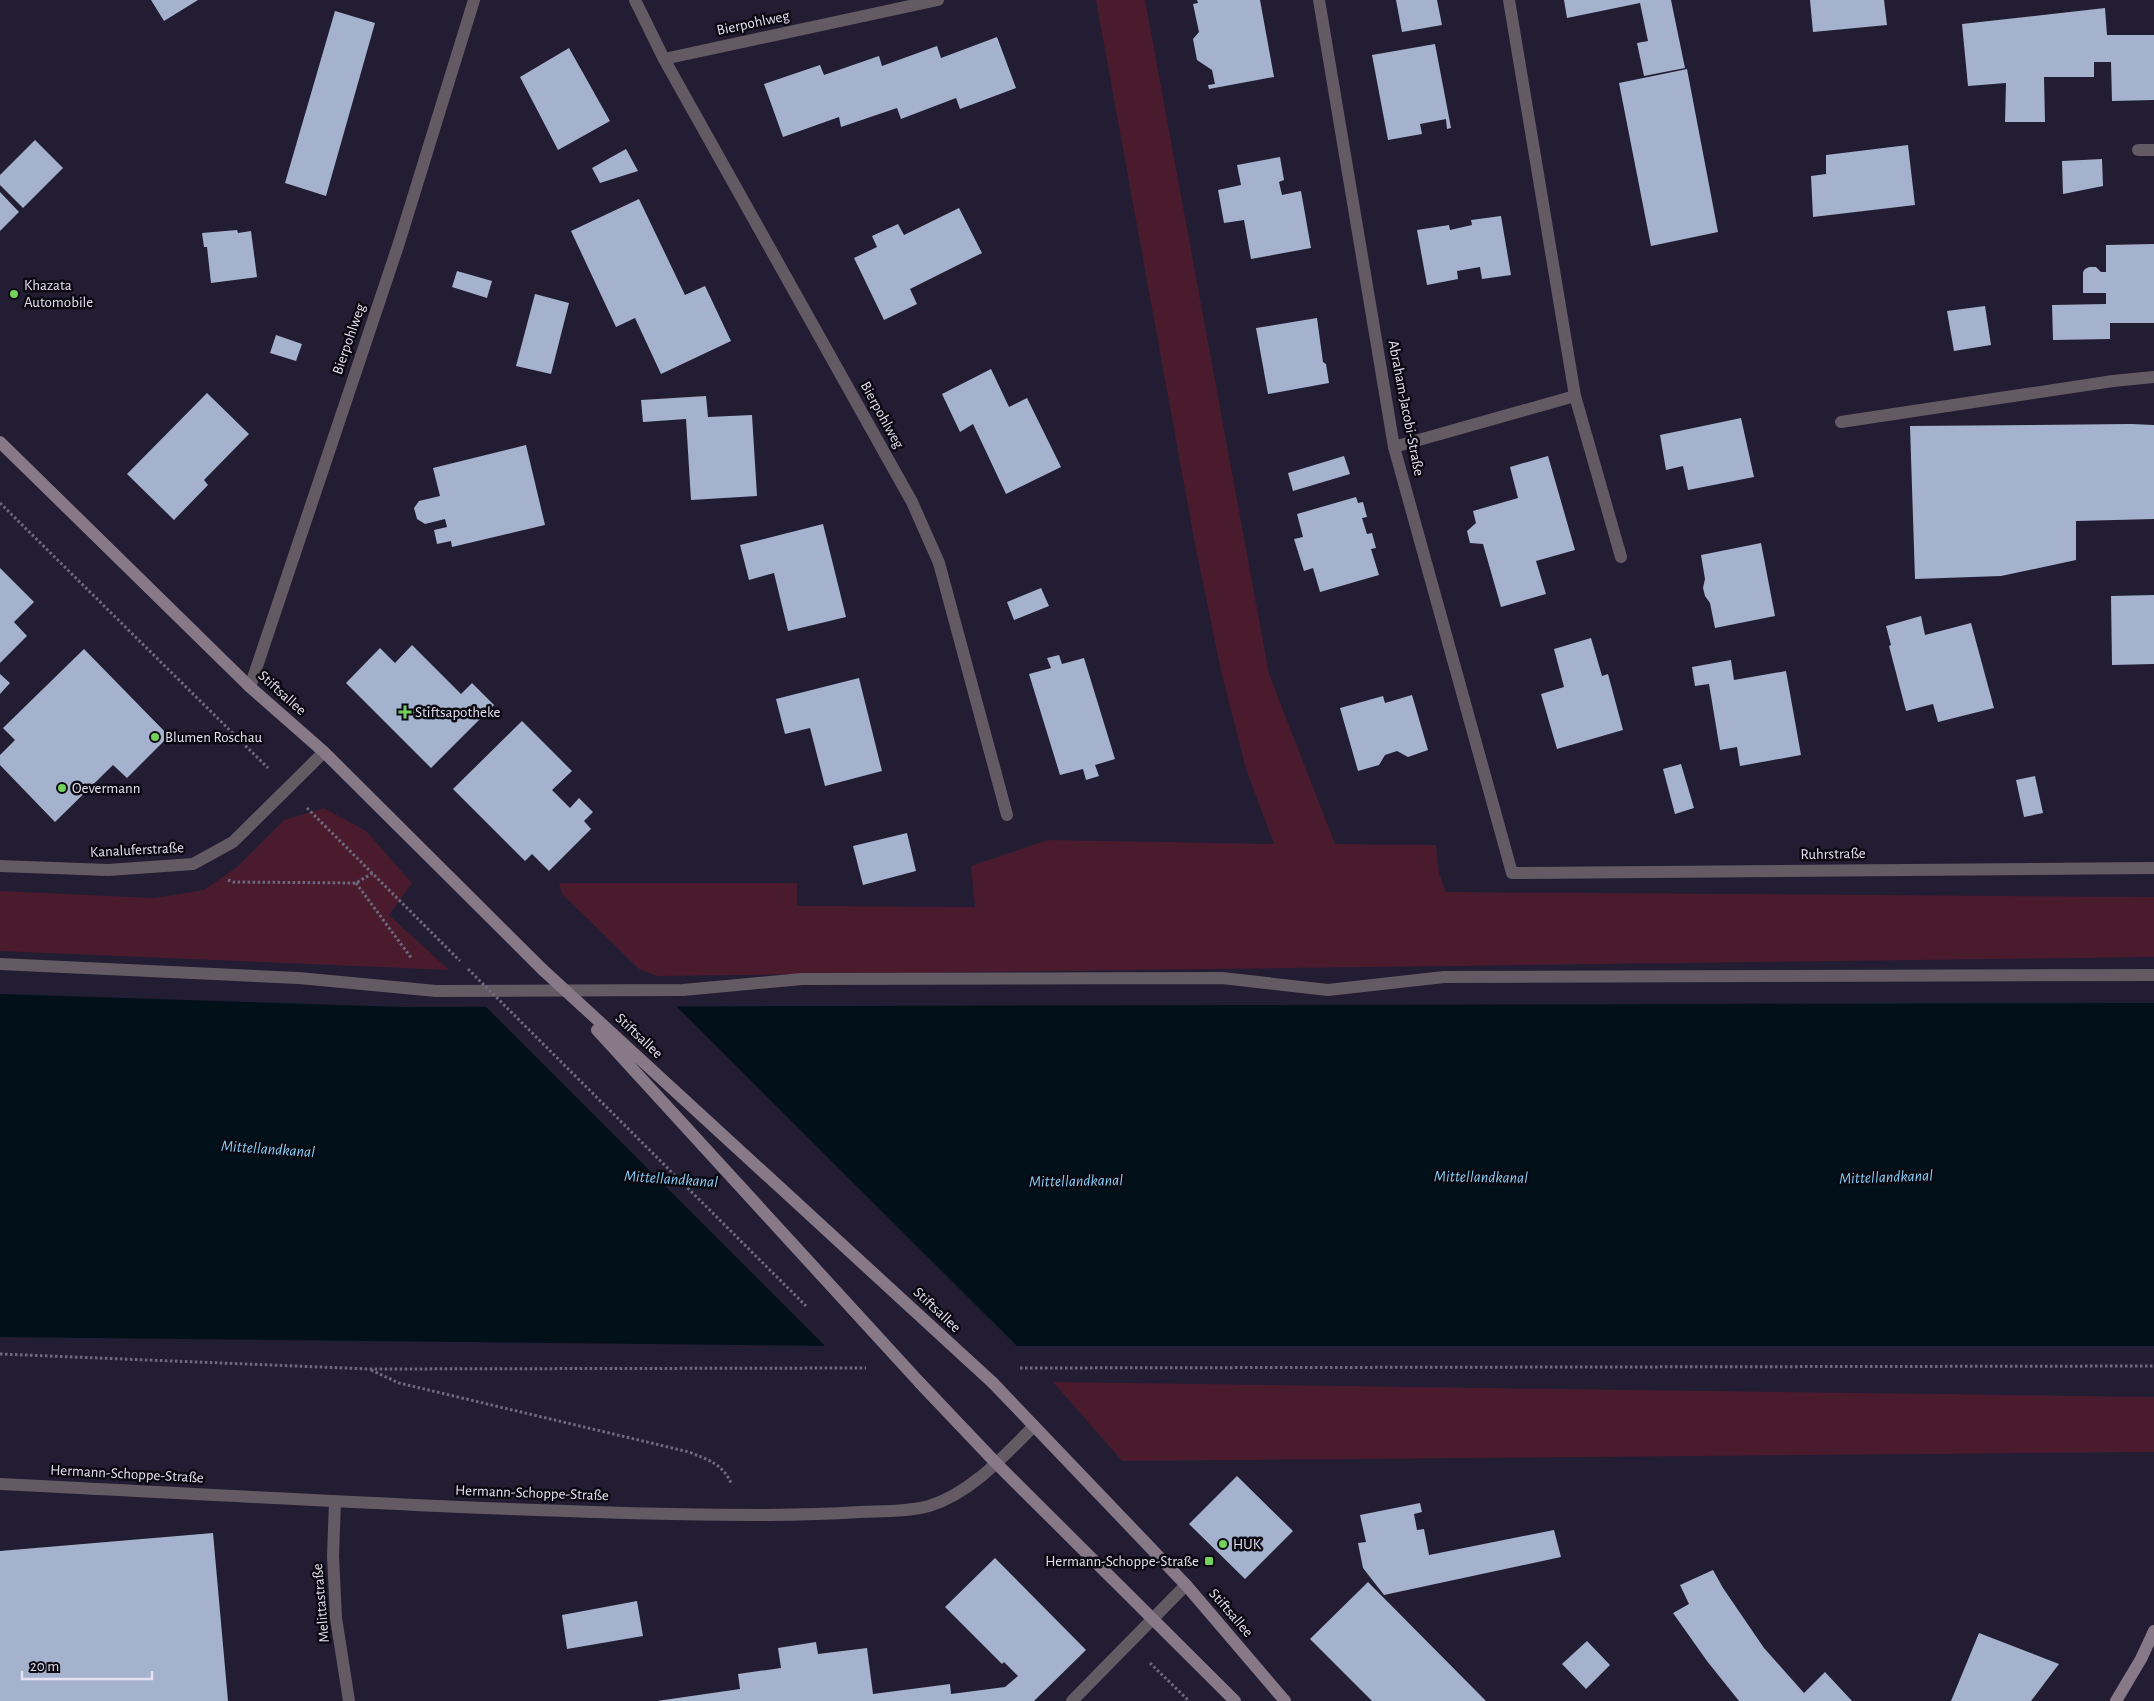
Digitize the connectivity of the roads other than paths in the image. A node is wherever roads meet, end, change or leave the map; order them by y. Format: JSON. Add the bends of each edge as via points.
{"nodes":[{"id":1,"x":474,"y":0,"type":"edge"},
{"id":2,"x":635,"y":0,"type":"edge"},
{"id":3,"x":938,"y":0,"type":"edge"},
{"id":4,"x":1319,"y":0,"type":"edge"},
{"id":5,"x":1509,"y":0,"type":"edge"},
{"id":6,"x":664,"y":59,"type":"junction"},
{"id":7,"x":2138,"y":150,"type":"dead end"},
{"id":8,"x":2154,"y":150,"type":"edge"},
{"id":9,"x":2154,"y":377,"type":"edge"},
{"id":10,"x":1575,"y":396,"type":"junction"},
{"id":11,"x":1841,"y":422,"type":"dead end"},
{"id":12,"x":0,"y":442,"type":"edge"},
{"id":13,"x":1394,"y":447,"type":"junction"},
{"id":14,"x":1621,"y":557,"type":"dead end"},
{"id":15,"x":250,"y":687,"type":"junction"},
{"id":16,"x":324,"y":752,"type":"junction"},
{"id":17,"x":1007,"y":815,"type":"dead end"},
{"id":18,"x":0,"y":866,"type":"edge"},
{"id":19,"x":2154,"y":868,"type":"edge"},
{"id":20,"x":1512,"y":873,"type":"joint"},
{"id":21,"x":0,"y":964,"type":"edge"},
{"id":22,"x":542,"y":969,"type":"junction"},
{"id":23,"x":2154,"y":975,"type":"edge"},
{"id":24,"x":1034,"y":1426,"type":"junction"},
{"id":25,"x":996,"y":1463,"type":"junction"},
{"id":26,"x":0,"y":1484,"type":"edge"},
{"id":27,"x":336,"y":1501,"type":"junction"},
{"id":28,"x":1186,"y":1585,"type":"junction"},
{"id":29,"x":1153,"y":1619,"type":"junction"},
{"id":30,"x":2154,"y":1631,"type":"edge"},
{"id":31,"x":349,"y":1701,"type":"edge"},
{"id":32,"x":1072,"y":1701,"type":"edge"},
{"id":33,"x":1235,"y":1701,"type":"edge"},
{"id":34,"x":1285,"y":1701,"type":"edge"},
{"id":35,"x":2116,"y":1701,"type":"edge"}],
"edges":[{"from":1,"to":15,"type":"street","name":"Bierpohlweg","via":[[398,246]]},
{"from":2,"to":6,"type":"street","name":"Bierpohlweg"},
{"from":3,"to":6,"type":"street","name":"Bierpohlweg"},
{"from":4,"to":13,"type":"street","name":"Abraham-Jacobi-Straße"},
{"from":5,"to":10,"type":"street"},
{"from":6,"to":17,"type":"street","name":"Bierpohlweg","via":[[912,502],[939,563]]},
{"from":7,"to":8,"type":"street"},
{"from":9,"to":11,"type":"street"},
{"from":10,"to":13,"type":"street"},
{"from":10,"to":14,"type":"street"},
{"from":12,"to":15,"type":"main road","name":"Stiftsallee"},
{"from":13,"to":20,"type":"street","name":"Abraham-Jacobi-Straße"},
{"from":15,"to":16,"type":"main road","name":"Stiftsallee"},
{"from":16,"to":18,"type":"street","name":"Kanaluferstraße","via":[[233,842],[193,864],[108,870]]},
{"from":16,"to":22,"type":"main road","name":"Stiftsallee"},
{"from":19,"to":20,"type":"street","name":"Ruhrstraße"},
{"from":21,"to":23,"type":"street","via":[[299,978],[436,991],[683,990],[802,979],[1222,978],[1328,990],[1444,977]]},
{"from":22,"to":24,"type":"main road","name":"Stiftsallee","bridge":true,"via":[[993,1383]]},
{"from":22,"to":25,"type":"main road","name":"Stiftsallee","bridge":true,"via":[[920,1384]]},
{"from":24,"to":25,"type":"street","name":"Hermann-Schoppe-Straße"},
{"from":24,"to":28,"type":"main road","name":"Stiftsallee"},
{"from":25,"to":27,"type":"street","name":"Hermann-Schoppe-Straße","via":[[959,1492],[928,1506],[839,1514],[746,1516],[548,1512]]},
{"from":25,"to":29,"type":"main road","name":"Stiftsallee"},
{"from":26,"to":27,"type":"street","name":"Hermann-Schoppe-Straße"},
{"from":27,"to":31,"type":"street","name":"Melittastraße","via":[[333,1556],[336,1618]]},
{"from":28,"to":29,"type":"street"},
{"from":28,"to":34,"type":"main road","name":"Stiftsallee"},
{"from":29,"to":32,"type":"street"},
{"from":29,"to":33,"type":"main road","name":"Stiftsallee"},
{"from":30,"to":35,"type":"main road"}]}
